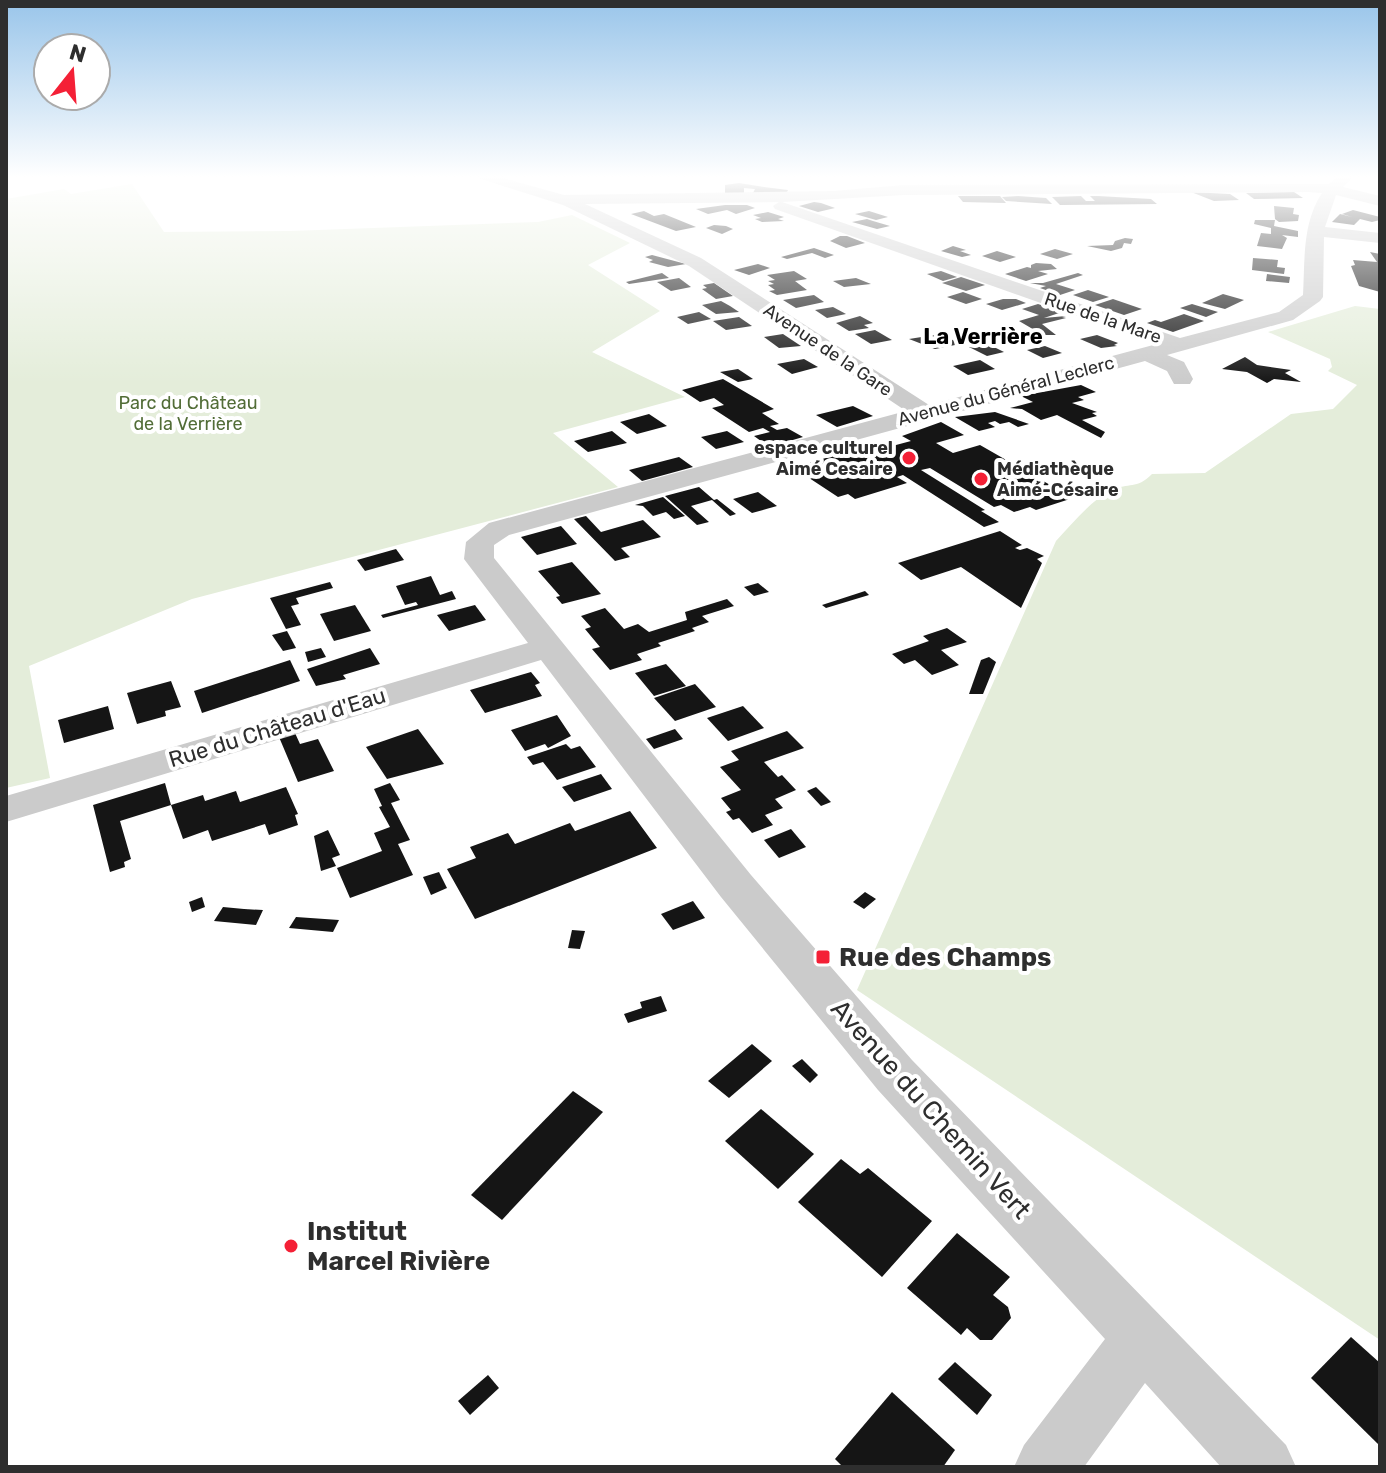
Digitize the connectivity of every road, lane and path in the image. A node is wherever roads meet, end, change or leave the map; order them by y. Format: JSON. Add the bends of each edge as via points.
{"nodes":[{"id":1,"x":663,"y":247,"type":"edge"},
{"id":2,"x":898,"y":247,"type":"edge"},
{"id":3,"x":1315,"y":247,"type":"edge"},
{"id":4,"x":1180,"y":345,"type":"junction"},
{"id":5,"x":1147,"y":354,"type":"junction"},
{"id":6,"x":1182,"y":379,"type":"dead end"},
{"id":7,"x":923,"y":412,"type":"junction"},
{"id":8,"x":480,"y":542,"type":"joint"},
{"id":9,"x":548,"y":647,"type":"junction"},
{"id":10,"x":6,"y":809,"type":"edge"},
{"id":11,"x":1145,"y":1341,"type":"junction"},
{"id":12,"x":1046,"y":1467,"type":"edge"},
{"id":13,"x":1264,"y":1467,"type":"edge"}],
"edges":[{"from":1,"to":7,"type":"street","name":"Avenue de la Gare","via":[[695,262]]},
{"from":2,"to":4,"type":"street","name":"Rue de la Mare"},
{"from":3,"to":4,"type":"street","name":"Avenue du Général Leclerc","via":[[1313,297],[1307,303],[1286,316]]},
{"from":4,"to":5,"type":"street","name":"Avenue du Général Leclerc"},
{"from":5,"to":6,"type":"street","via":[[1176,367]]},
{"from":5,"to":7,"type":"street","name":"Avenue du Général Leclerc"},
{"from":7,"to":8,"type":"street","name":"Avenue du Général Leclerc","via":[[499,529]]},
{"from":8,"to":9,"type":"street","name":"Avenue du Chemin Vert","via":[[479,559]]},
{"from":9,"to":10,"type":"street","name":"Rue du Château d'Eau"},
{"from":9,"to":11,"type":"street","name":"Avenue du Chemin Vert","via":[[736,886],[895,1075]]},
{"from":11,"to":12,"type":"street","via":[[1120,1366]]},
{"from":11,"to":13,"type":"street","name":"Avenue du Chemin Vert"}]}
